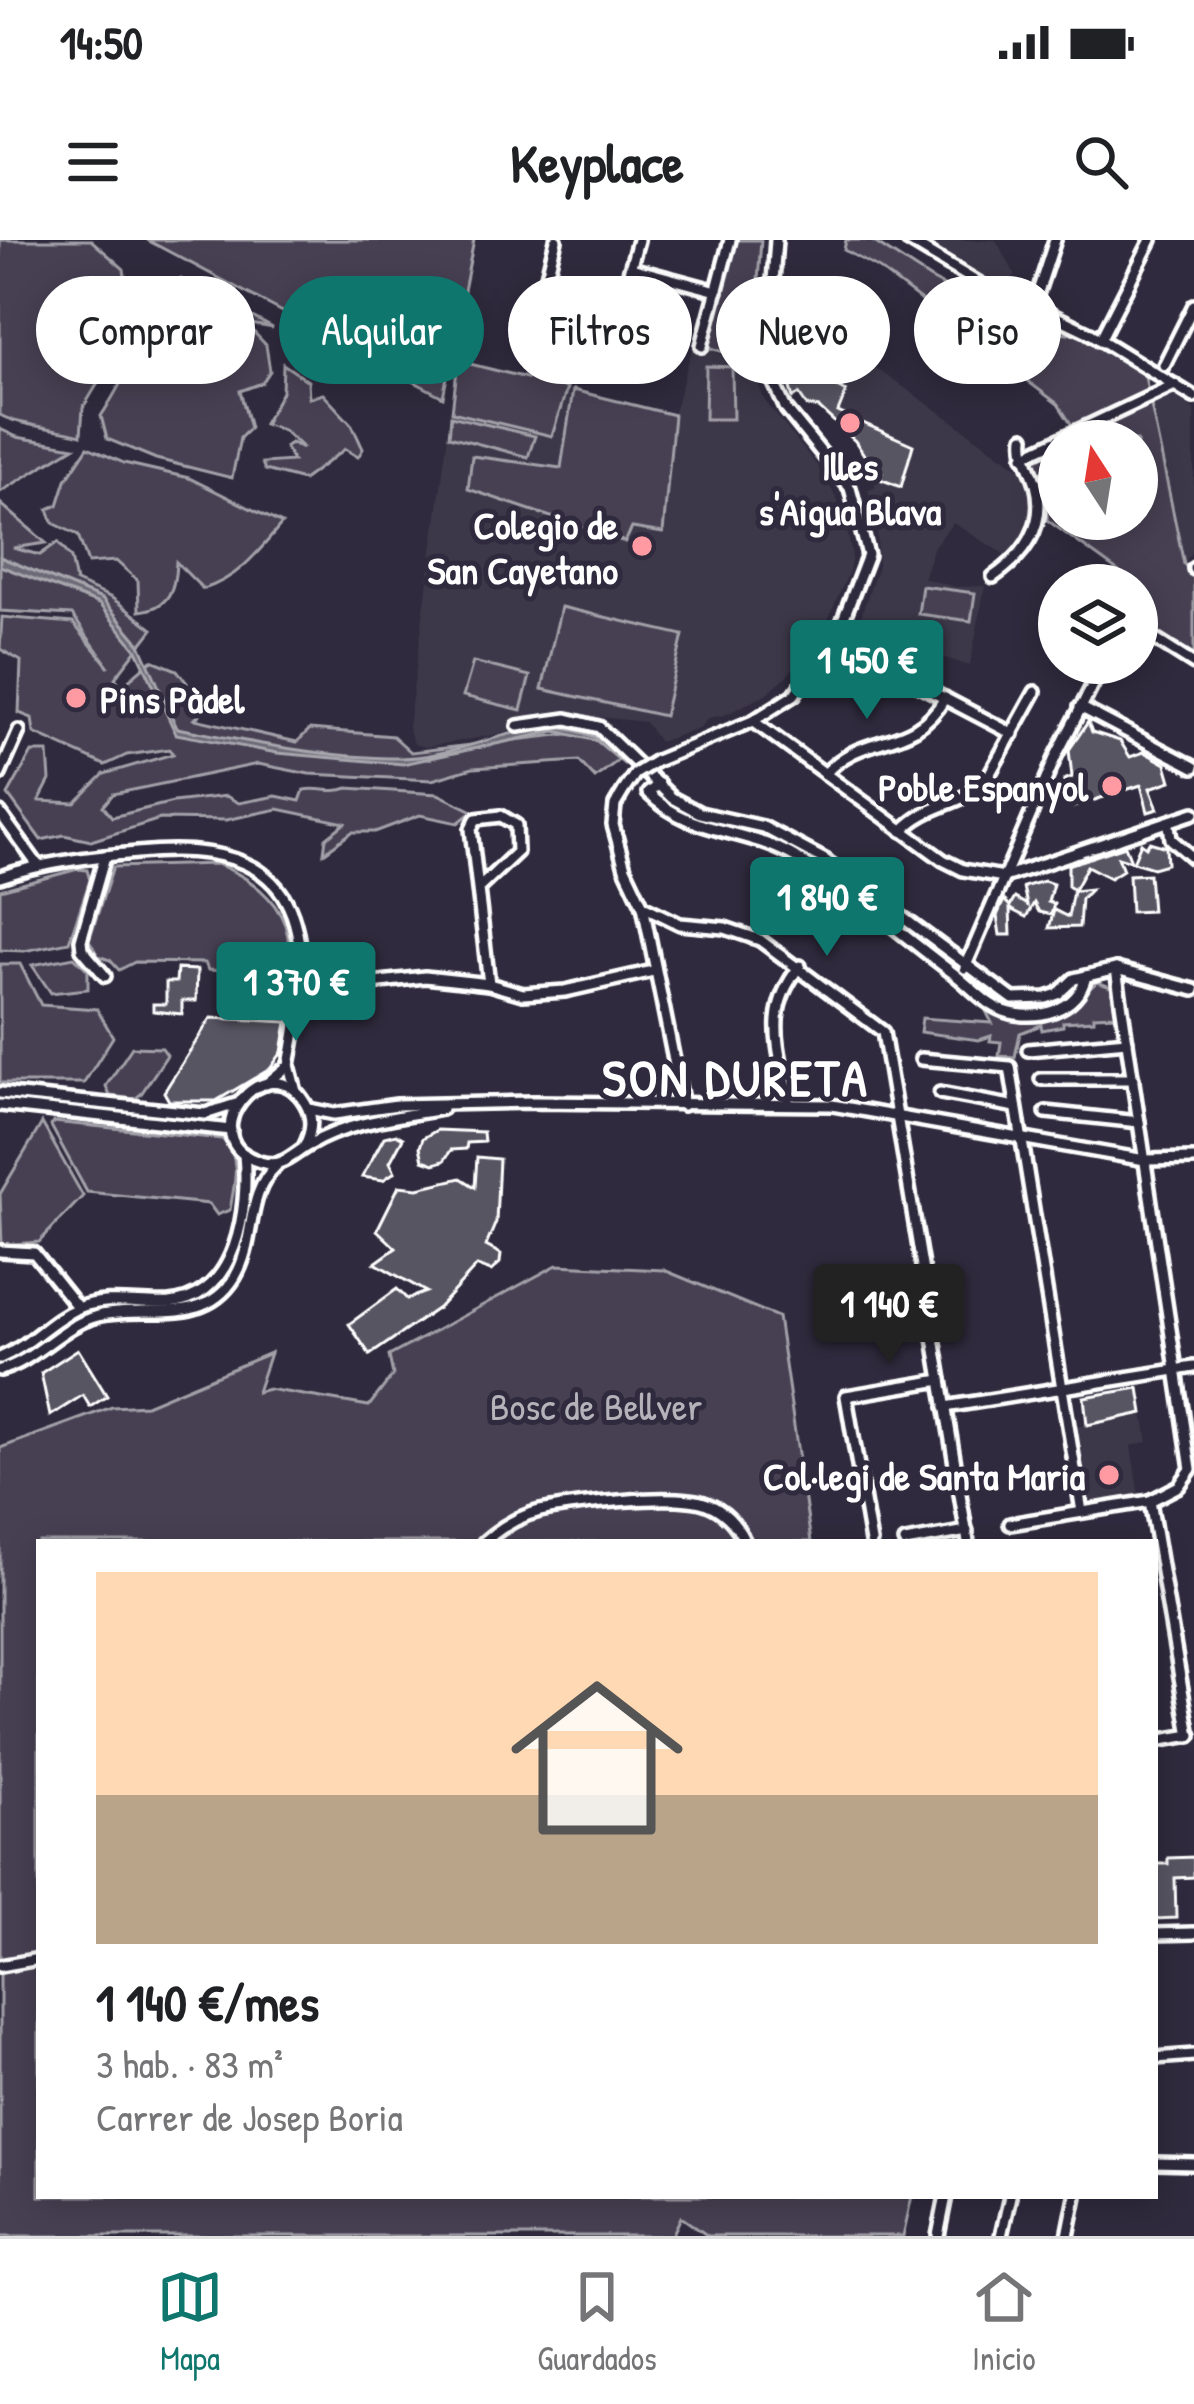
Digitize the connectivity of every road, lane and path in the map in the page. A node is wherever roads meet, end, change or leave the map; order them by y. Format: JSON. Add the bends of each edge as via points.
{"nodes":[{"id":1,"x":556,"y":240,"type":"edge"},
{"id":2,"x":638,"y":240,"type":"edge"},
{"id":3,"x":730,"y":240,"type":"edge"},
{"id":4,"x":776,"y":240,"type":"edge"},
{"id":5,"x":907,"y":240,"type":"edge"},
{"id":6,"x":1055,"y":240,"type":"edge"},
{"id":7,"x":1151,"y":240,"type":"edge"},
{"id":8,"x":631,"y":268,"type":"junction"},
{"id":9,"x":722,"y":276,"type":"edge"},
{"id":10,"x":967,"y":276,"type":"edge"},
{"id":11,"x":1043,"y":276,"type":"edge"},
{"id":12,"x":716,"y":290,"type":"edge"},
{"id":13,"x":716,"y":298,"type":"edge"},
{"id":14,"x":1194,"y":305,"type":"edge"},
{"id":15,"x":1061,"y":321,"type":"edge"},
{"id":16,"x":1100,"y":340,"type":"junction"},
{"id":17,"x":702,"y":346,"type":"dead end"},
{"id":18,"x":1164,"y":365,"type":"dead end"},
{"id":19,"x":1175,"y":386,"type":"junction"},
{"id":20,"x":1194,"y":397,"type":"edge"},
{"id":21,"x":1024,"y":437,"type":"dead end"},
{"id":22,"x":1024,"y":456,"type":"junction"},
{"id":23,"x":993,"y":577,"type":"dead end"},
{"id":24,"x":833,"y":640,"type":"junction"},
{"id":25,"x":1158,"y":641,"type":"edge"},
{"id":26,"x":1194,"y":664,"type":"edge"},
{"id":27,"x":1093,"y":684,"type":"edge"},
{"id":28,"x":1035,"y":692,"type":"dead end"},
{"id":29,"x":945,"y":698,"type":"junction"},
{"id":30,"x":1080,"y":707,"type":"junction"},
{"id":31,"x":753,"y":721,"type":"junction"},
{"id":32,"x":518,"y":726,"type":"dead end"},
{"id":33,"x":20,"y":731,"type":"dead end"},
{"id":34,"x":1013,"y":734,"type":"junction"},
{"id":35,"x":1194,"y":767,"type":"edge"},
{"id":36,"x":0,"y":774,"type":"edge"},
{"id":37,"x":825,"y":774,"type":"junction"},
{"id":38,"x":0,"y":813,"type":"edge"},
{"id":39,"x":1194,"y":813,"type":"edge"},
{"id":40,"x":1169,"y":825,"type":"junction"},
{"id":41,"x":902,"y":831,"type":"junction"},
{"id":42,"x":105,"y":856,"type":"junction"},
{"id":43,"x":1194,"y":859,"type":"edge"},
{"id":44,"x":37,"y":865,"type":"junction"},
{"id":45,"x":0,"y":877,"type":"edge"},
{"id":46,"x":1004,"y":877,"type":"junction"},
{"id":47,"x":480,"y":887,"type":"junction"},
{"id":48,"x":644,"y":907,"type":"junction"},
{"id":49,"x":800,"y":966,"type":"junction"},
{"id":50,"x":1116,"y":969,"type":"junction"},
{"id":51,"x":653,"y":971,"type":"junction"},
{"id":52,"x":962,"y":972,"type":"junction"},
{"id":53,"x":105,"y":976,"type":"dead end"},
{"id":54,"x":1085,"y":976,"type":"junction"},
{"id":55,"x":489,"y":984,"type":"junction"},
{"id":56,"x":1194,"y":990,"type":"edge"},
{"id":57,"x":299,"y":991,"type":"junction"},
{"id":58,"x":1127,"y":1040,"type":"junction"},
{"id":59,"x":1028,"y":1050,"type":"dead end"},
{"id":60,"x":921,"y":1060,"type":"dead end"},
{"id":61,"x":290,"y":1065,"type":"junction"},
{"id":62,"x":1041,"y":1079,"type":"dead end"},
{"id":63,"x":1133,"y":1079,"type":"junction"},
{"id":64,"x":266,"y":1084,"type":"junction"},
{"id":65,"x":0,"y":1093,"type":"edge"},
{"id":66,"x":296,"y":1093,"type":"junction"},
{"id":67,"x":940,"y":1093,"type":"dead end"},
{"id":68,"x":474,"y":1103,"type":"junction"},
{"id":69,"x":236,"y":1104,"type":"junction"},
{"id":70,"x":789,"y":1104,"type":"junction"},
{"id":71,"x":0,"y":1105,"type":"edge"},
{"id":72,"x":683,"y":1105,"type":"junction"},
{"id":73,"x":1016,"y":1107,"type":"junction"},
{"id":74,"x":309,"y":1109,"type":"junction"},
{"id":75,"x":1046,"y":1112,"type":"dead end"},
{"id":76,"x":900,"y":1117,"type":"junction"},
{"id":77,"x":1139,"y":1122,"type":"junction"},
{"id":78,"x":231,"y":1130,"type":"junction"},
{"id":79,"x":1021,"y":1142,"type":"junction"},
{"id":80,"x":304,"y":1147,"type":"junction"},
{"id":81,"x":244,"y":1154,"type":"junction"},
{"id":82,"x":1194,"y":1159,"type":"edge"},
{"id":83,"x":1145,"y":1160,"type":"junction"},
{"id":84,"x":278,"y":1164,"type":"junction"},
{"id":85,"x":0,"y":1251,"type":"edge"},
{"id":86,"x":78,"y":1308,"type":"junction"},
{"id":87,"x":123,"y":1312,"type":"junction"},
{"id":88,"x":46,"y":1343,"type":"junction"},
{"id":89,"x":0,"y":1358,"type":"edge"},
{"id":90,"x":1194,"y":1367,"type":"edge"},
{"id":91,"x":0,"y":1370,"type":"edge"},
{"id":92,"x":1179,"y":1370,"type":"junction"},
{"id":93,"x":941,"y":1380,"type":"junction"},
{"id":94,"x":1062,"y":1388,"type":"junction"},
{"id":95,"x":945,"y":1407,"type":"junction"},
{"id":96,"x":1150,"y":1501,"type":"junction"},
{"id":97,"x":1082,"y":1511,"type":"junction"},
{"id":98,"x":1010,"y":1523,"type":"dead end"},
{"id":99,"x":968,"y":1536,"type":"edge"},
{"id":100,"x":487,"y":1539,"type":"edge"},
{"id":101,"x":744,"y":1539,"type":"edge"},
{"id":102,"x":870,"y":1539,"type":"edge"},
{"id":103,"x":936,"y":1539,"type":"edge"},
{"id":104,"x":1157,"y":1539,"type":"edge"},
{"id":105,"x":1158,"y":1546,"type":"edge"},
{"id":106,"x":1192,"y":1735,"type":"edge"},
{"id":107,"x":1158,"y":1741,"type":"edge"},
{"id":108,"x":1194,"y":1933,"type":"edge"},
{"id":109,"x":1158,"y":1934,"type":"edge"},
{"id":110,"x":36,"y":1960,"type":"edge"},
{"id":111,"x":0,"y":1966,"type":"edge"},
{"id":112,"x":1194,"y":2055,"type":"edge"},
{"id":113,"x":1158,"y":2058,"type":"edge"},
{"id":114,"x":1158,"y":2163,"type":"edge"},
{"id":115,"x":1194,"y":2164,"type":"edge"},
{"id":116,"x":945,"y":2199,"type":"edge"},
{"id":117,"x":1009,"y":2199,"type":"edge"},
{"id":118,"x":1075,"y":2199,"type":"edge"},
{"id":119,"x":938,"y":2236,"type":"edge"},
{"id":120,"x":1001,"y":2236,"type":"edge"},
{"id":121,"x":1068,"y":2236,"type":"edge"}],
"edges":[{"from":1,"to":8,"type":"street","via":[[536,324],[609,344]]},
{"from":2,"to":8,"type":"street"},
{"from":3,"to":9,"type":"street"},
{"from":4,"to":24,"type":"street","via":[[774,383],[850,488],[866,539],[860,584]]},
{"from":5,"to":10,"type":"street"},
{"from":6,"to":11,"type":"street"},
{"from":7,"to":16,"type":"street"},
{"from":8,"to":12,"type":"street"},
{"from":13,"to":17,"type":"street"},
{"from":14,"to":18,"type":"street"},
{"from":15,"to":16,"type":"street"},
{"from":16,"to":19,"type":"street"},
{"from":19,"to":20,"type":"street"},
{"from":19,"to":22,"type":"street"},
{"from":21,"to":22,"type":"street"},
{"from":22,"to":23,"type":"street","via":[[1038,493],[1036,528],[1020,556]]},
{"from":24,"to":29,"type":"street"},
{"from":24,"to":31,"type":"street","via":[[794,695]]},
{"from":25,"to":26,"type":"street"},
{"from":27,"to":30,"type":"street"},
{"from":28,"to":34,"type":"street"},
{"from":29,"to":34,"type":"street"},
{"from":29,"to":37,"type":"street","via":[[923,728],[853,748]]},
{"from":30,"to":35,"type":"street"},
{"from":30,"to":46,"type":"street"},
{"from":31,"to":37,"type":"street"},
{"from":31,"to":48,"type":"street","bridge":true,"via":[[656,761],[635,774],[615,805],[625,868]]},
{"from":32,"to":52,"type":"street","via":[[585,721],[659,784],[648,793],[671,815],[795,856]]},
{"from":33,"to":36,"type":"street"},
{"from":34,"to":41,"type":"street","via":[[971,795],[930,807]]},
{"from":37,"to":41,"type":"street"},
{"from":38,"to":44,"type":"street"},
{"from":39,"to":40,"type":"street"},
{"from":40,"to":43,"type":"street","via":[[1180,851]]},
{"from":40,"to":46,"type":"street"},
{"from":41,"to":46,"type":"street","via":[[963,870]]},
{"from":42,"to":44,"type":"street"},
{"from":42,"to":53,"type":"street","via":[[81,940]]},
{"from":42,"to":57,"type":"street","via":[[187,848],[246,861],[271,879],[294,915]]},
{"from":44,"to":45,"type":"street"},
{"from":46,"to":52,"type":"street"},
{"from":47,"to":47,"type":"street","via":[[517,852],[516,825],[501,816],[476,819],[471,830]]},
{"from":47,"to":55,"type":"street"},
{"from":48,"to":49,"type":"street","via":[[680,924],[760,940]]},
{"from":48,"to":51,"type":"street"},
{"from":49,"to":70,"type":"street","via":[[774,1017]]},
{"from":49,"to":76,"type":"street","via":[[884,1032]]},
{"from":50,"to":54,"type":"street"},
{"from":50,"to":56,"type":"street"},
{"from":50,"to":58,"type":"street"},
{"from":51,"to":55,"type":"street","via":[[544,993]]},
{"from":51,"to":72,"type":"street"},
{"from":52,"to":54,"type":"street","via":[[1013,999],[1046,998]]},
{"from":52,"to":54,"type":"street","via":[[991,1004],[1026,1016],[1072,1001]]},
{"from":55,"to":57,"type":"street","via":[[425,977]]},
{"from":57,"to":61,"type":"street"},
{"from":58,"to":59,"type":"street"},
{"from":58,"to":63,"type":"street"},
{"from":60,"to":73,"type":"street","via":[[1010,1067]]},
{"from":61,"to":64,"type":"street"},
{"from":61,"to":66,"type":"street"},
{"from":62,"to":63,"type":"street"},
{"from":63,"to":77,"type":"street"},
{"from":64,"to":66,"type":"street"},
{"from":64,"to":69,"type":"street"},
{"from":65,"to":69,"type":"street","via":[[205,1114]]},
{"from":66,"to":74,"type":"street"},
{"from":67,"to":73,"type":"street"},
{"from":68,"to":72,"type":"street"},
{"from":68,"to":74,"type":"street"},
{"from":68,"to":80,"type":"street","via":[[337,1132]]},
{"from":69,"to":78,"type":"street"},
{"from":70,"to":72,"type":"street"},
{"from":70,"to":76,"type":"street"},
{"from":71,"to":78,"type":"street"},
{"from":73,"to":79,"type":"street"},
{"from":74,"to":80,"type":"street"},
{"from":75,"to":77,"type":"street"},
{"from":76,"to":79,"type":"street"},
{"from":76,"to":93,"type":"street"},
{"from":77,"to":83,"type":"street"},
{"from":78,"to":81,"type":"street"},
{"from":79,"to":83,"type":"street"},
{"from":79,"to":94,"type":"street"},
{"from":80,"to":84,"type":"street"},
{"from":81,"to":84,"type":"street"},
{"from":81,"to":86,"type":"street","via":[[234,1247],[213,1284],[172,1303],[111,1300]]},
{"from":82,"to":83,"type":"street"},
{"from":83,"to":92,"type":"street"},
{"from":84,"to":87,"type":"street","via":[[256,1190],[248,1248],[220,1293],[174,1314]]},
{"from":85,"to":86,"type":"street","via":[[34,1252]]},
{"from":86,"to":87,"type":"street"},
{"from":86,"to":88,"type":"street"},
{"from":86,"to":89,"type":"street"},
{"from":87,"to":88,"type":"street","via":[[84,1319]]},
{"from":88,"to":91,"type":"street"},
{"from":90,"to":92,"type":"street"},
{"from":92,"to":94,"type":"street"},
{"from":92,"to":96,"type":"street","via":[[1191,1469],[1179,1486]]},
{"from":93,"to":95,"type":"street"},
{"from":93,"to":102,"type":"street","via":[[846,1396]]},
{"from":94,"to":95,"type":"street"},
{"from":94,"to":97,"type":"street"},
{"from":95,"to":99,"type":"street"},
{"from":96,"to":97,"type":"street"},
{"from":96,"to":104,"type":"street"},
{"from":97,"to":98,"type":"street"},
{"from":99,"to":103,"type":"street"},
{"from":100,"to":101,"type":"street","via":[[541,1511],[662,1498],[711,1505]]},
{"from":105,"to":106,"type":"street"},
{"from":106,"to":107,"type":"street"},
{"from":108,"to":109,"type":"street"},
{"from":110,"to":111,"type":"street"},
{"from":112,"to":113,"type":"street"},
{"from":114,"to":115,"type":"street"},
{"from":116,"to":119,"type":"street"},
{"from":117,"to":120,"type":"street"},
{"from":118,"to":121,"type":"street"}]}
